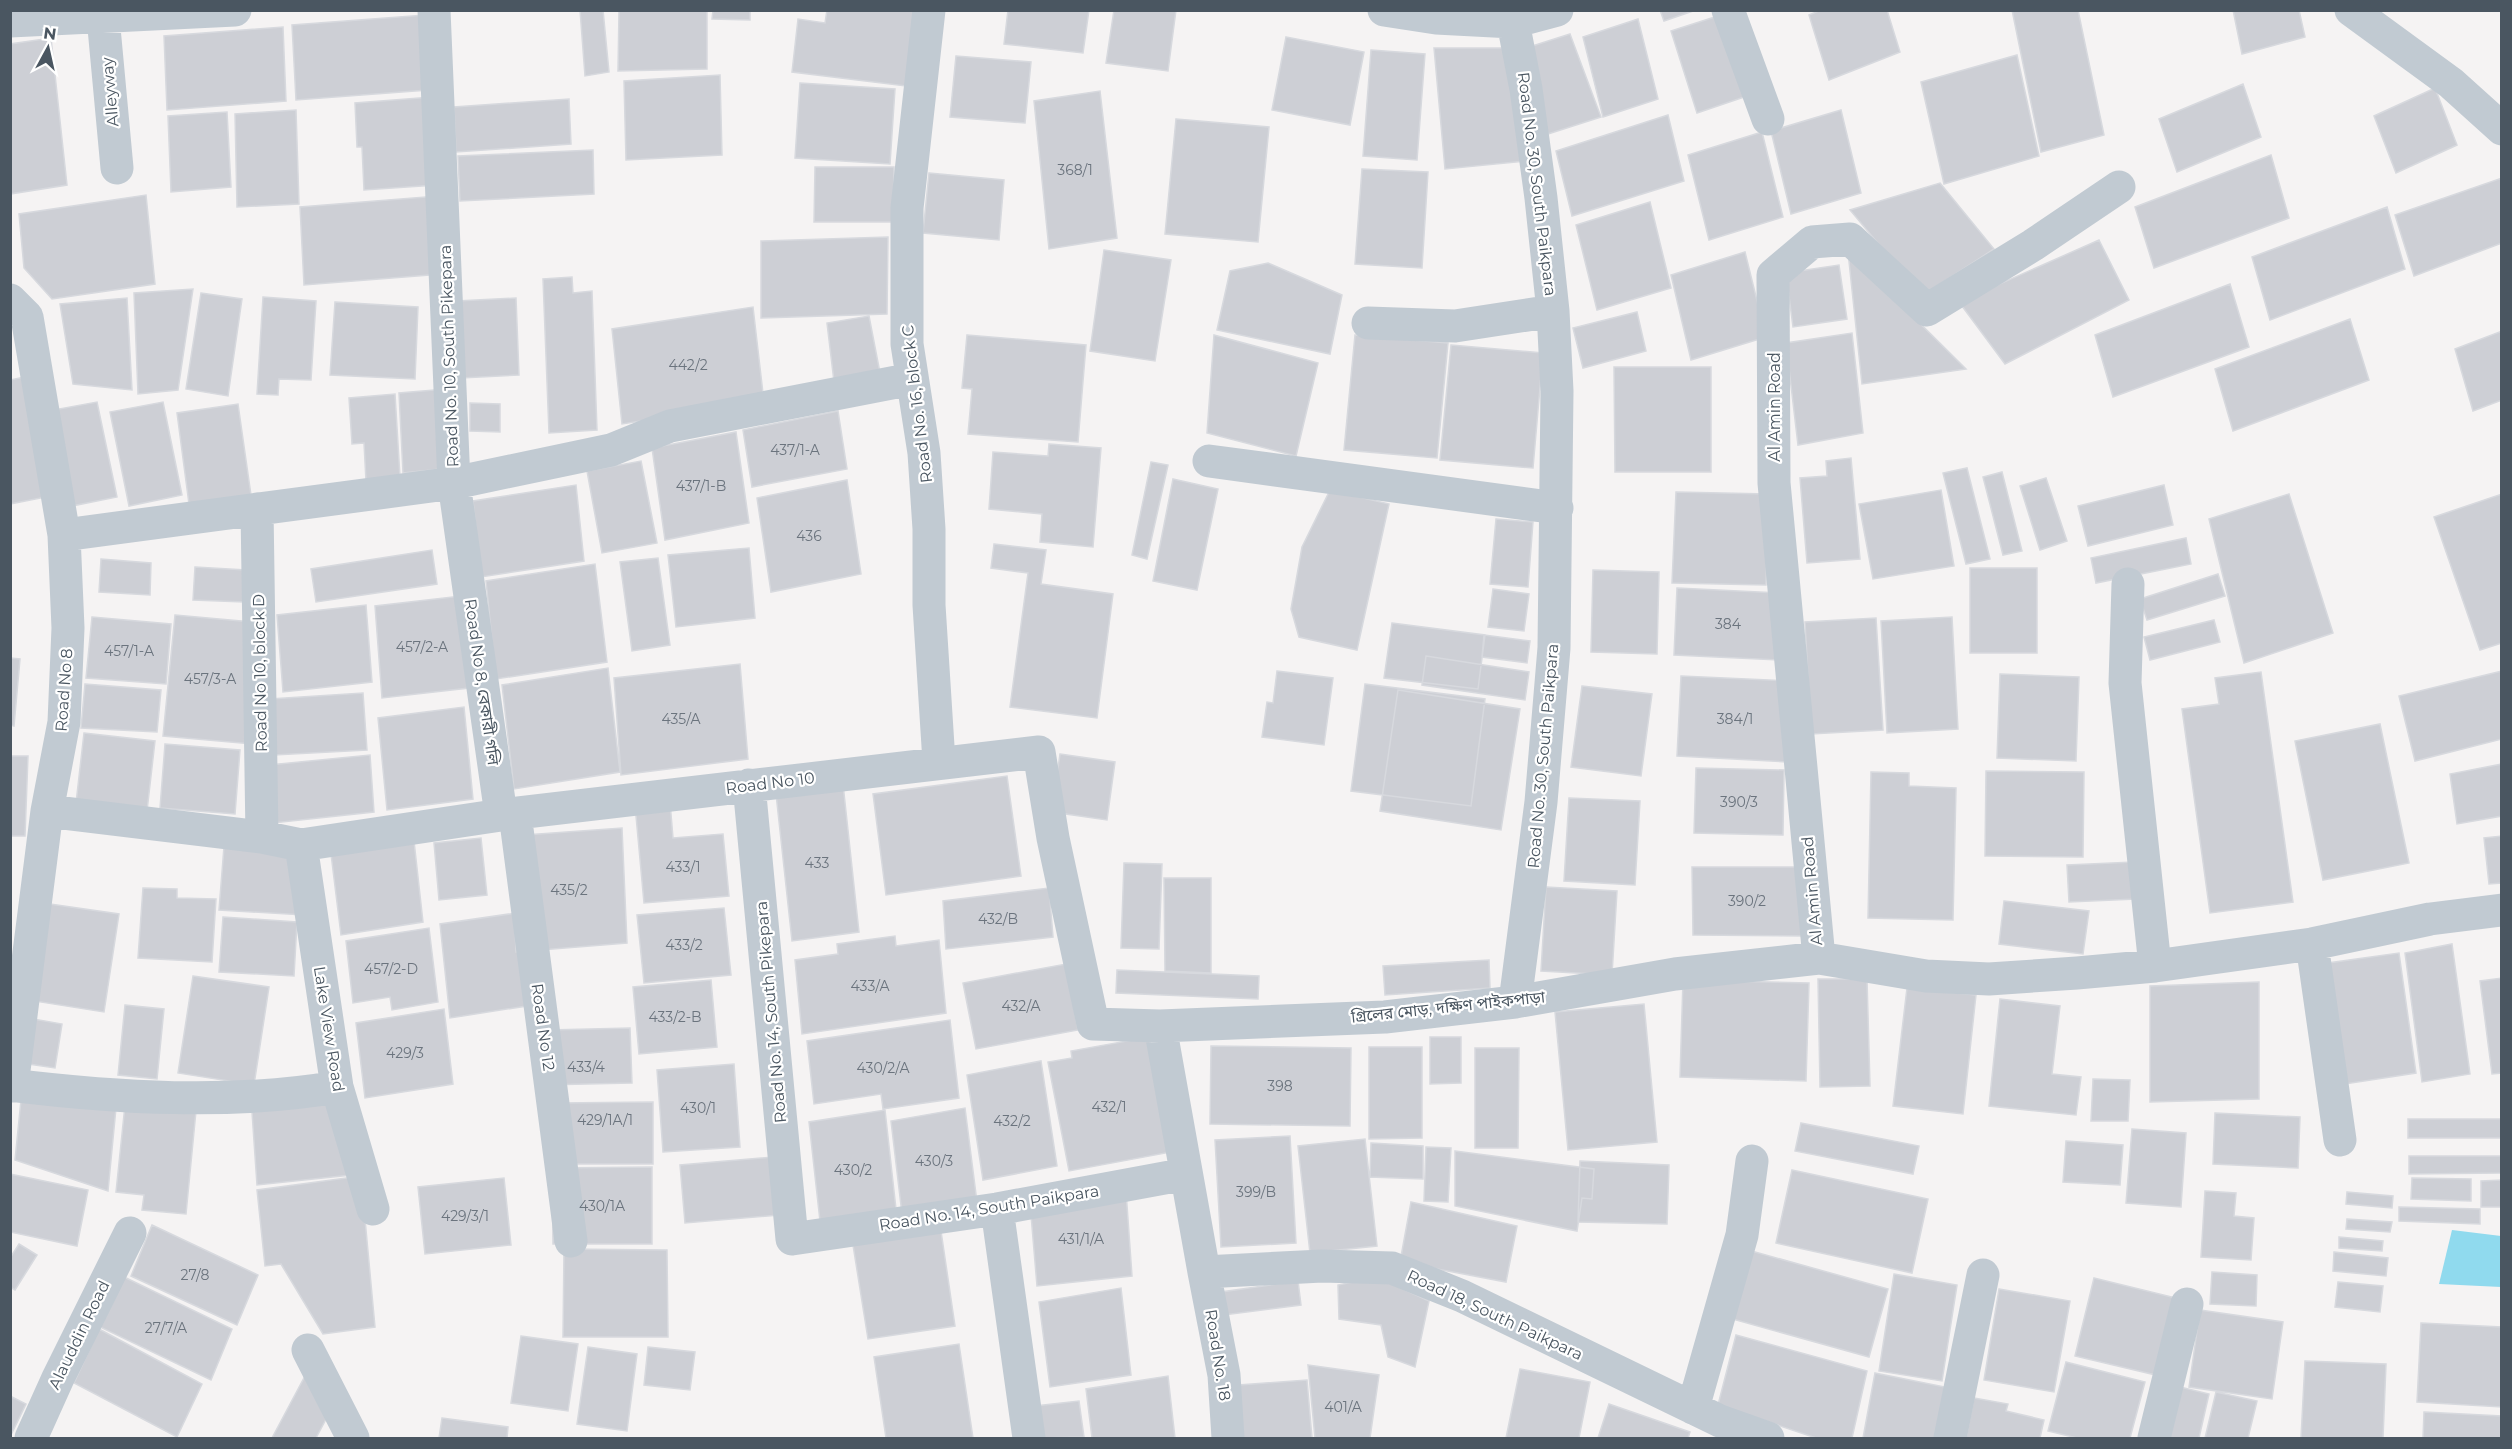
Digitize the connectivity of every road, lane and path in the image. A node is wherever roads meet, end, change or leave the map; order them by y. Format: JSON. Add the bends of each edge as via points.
{"nodes":[{"id":1,"x":235,"y":10,"type":"edge"},
{"id":2,"x":434,"y":10,"type":"edge"},
{"id":3,"x":928,"y":10,"type":"edge"},
{"id":4,"x":1384,"y":10,"type":"edge"},
{"id":5,"x":1557,"y":10,"type":"edge"},
{"id":6,"x":1728,"y":10,"type":"edge"},
{"id":7,"x":2351,"y":10,"type":"edge"},
{"id":8,"x":1510,"y":16,"type":"edge"},
{"id":9,"x":103,"y":17,"type":"junction"},
{"id":10,"x":10,"y":21,"type":"edge"},
{"id":11,"x":1768,"y":119,"type":"dead end"},
{"id":12,"x":2502,"y":129,"type":"edge"},
{"id":13,"x":117,"y":168,"type":"dead end"},
{"id":14,"x":2119,"y":187,"type":"dead end"},
{"id":15,"x":10,"y":300,"type":"edge"},
{"id":16,"x":1553,"y":311,"type":"junction"},
{"id":17,"x":1368,"y":323,"type":"dead end"},
{"id":18,"x":912,"y":379,"type":"junction"},
{"id":19,"x":1209,"y":461,"type":"dead end"},
{"id":20,"x":454,"y":483,"type":"junction"},
{"id":21,"x":1557,"y":508,"type":"junction"},
{"id":22,"x":257,"y":509,"type":"junction"},
{"id":23,"x":64,"y":535,"type":"junction"},
{"id":24,"x":2128,"y":584,"type":"dead end"},
{"id":25,"x":1039,"y":752,"type":"joint"},
{"id":26,"x":939,"y":762,"type":"junction"},
{"id":27,"x":749,"y":785,"type":"junction"},
{"id":28,"x":47,"y":811,"type":"junction"},
{"id":29,"x":508,"y":814,"type":"junction"},
{"id":30,"x":262,"y":837,"type":"junction"},
{"id":31,"x":301,"y":845,"type":"junction"},
{"id":32,"x":2502,"y":910,"type":"edge"},
{"id":33,"x":2312,"y":944,"type":"junction"},
{"id":34,"x":1819,"y":958,"type":"junction"},
{"id":35,"x":2155,"y":966,"type":"junction"},
{"id":36,"x":1515,"y":1002,"type":"junction"},
{"id":37,"x":1160,"y":1026,"type":"junction"},
{"id":38,"x":11,"y":1085,"type":"edge"},
{"id":39,"x":337,"y":1087,"type":"junction"},
{"id":40,"x":2340,"y":1140,"type":"dead end"},
{"id":41,"x":1752,"y":1161,"type":"dead end"},
{"id":42,"x":1186,"y":1174,"type":"junction"},
{"id":43,"x":373,"y":1209,"type":"dead end"},
{"id":44,"x":997,"y":1209,"type":"junction"},
{"id":45,"x":130,"y":1233,"type":"dead end"},
{"id":46,"x":792,"y":1239,"type":"joint"},
{"id":47,"x":571,"y":1241,"type":"dead end"},
{"id":48,"x":1204,"y":1272,"type":"junction"},
{"id":49,"x":1983,"y":1275,"type":"dead end"},
{"id":50,"x":2187,"y":1304,"type":"dead end"},
{"id":51,"x":308,"y":1350,"type":"dead end"},
{"id":52,"x":1709,"y":1423,"type":"edge"},
{"id":53,"x":31,"y":1438,"type":"edge"},
{"id":54,"x":353,"y":1438,"type":"edge"},
{"id":55,"x":1029,"y":1438,"type":"edge"},
{"id":56,"x":1228,"y":1438,"type":"edge"},
{"id":57,"x":1768,"y":1438,"type":"edge"},
{"id":58,"x":1950,"y":1438,"type":"edge"},
{"id":59,"x":2154,"y":1438,"type":"edge"}],
"edges":[{"from":1,"to":9,"type":"street"},
{"from":2,"to":20,"type":"street","name":"Road No. 10, South Pikepara"},
{"from":3,"to":18,"type":"street","name":"Road No. 16, block C","via":[[907,208],[907,344]]},
{"from":4,"to":8,"type":"street","via":[[1436,18]]},
{"from":5,"to":8,"type":"street"},
{"from":6,"to":11,"type":"street"},
{"from":7,"to":12,"type":"street","via":[[2451,83]]},
{"from":8,"to":16,"type":"street","name":"Road No. 30, South Paikpara","via":[[1535,149]]},
{"from":9,"to":10,"type":"street"},
{"from":9,"to":13,"type":"street","name":"Alleyway"},
{"from":14,"to":34,"type":"street","name":"Al Amin Road","via":[[1927,310],[1850,238],[1812,242],[1773,275],[1774,483]]},
{"from":15,"to":23,"type":"street","name":"Road No 8","via":[[27,317]]},
{"from":16,"to":17,"type":"street","name":"Road No. 30, South Paikpara","via":[[1455,326]]},
{"from":16,"to":21,"type":"street","name":"Road No. 30, South Paikpara"},
{"from":18,"to":20,"type":"street","name":"Road No. 10, South Pikepara","via":[[670,426],[611,450]]},
{"from":18,"to":26,"type":"street","name":"Road No. 16, block C","via":[[924,453],[930,529],[929,605]]},
{"from":19,"to":21,"type":"street"},
{"from":20,"to":22,"type":"street"},
{"from":20,"to":29,"type":"street","name":"Road No 8, বেকারী গলি"},
{"from":21,"to":36,"type":"street","name":"Road No. 30, South Paikpara","via":[[1554,648],[1541,802]]},
{"from":22,"to":23,"type":"street"},
{"from":22,"to":30,"type":"street","name":"Road No 10, block D"},
{"from":23,"to":28,"type":"street","name":"Road No 8","via":[[68,628],[64,722]]},
{"from":24,"to":35,"type":"street","via":[[2125,684]]},
{"from":25,"to":26,"type":"street","name":"Road No 10"},
{"from":25,"to":37,"type":"street","name":"গ্রিলের মোড়, দক্ষিণ পাইকপাড়া","via":[[1053,838],[1093,1024]]},
{"from":26,"to":27,"type":"street","name":"Road No 10"},
{"from":27,"to":29,"type":"street","name":"Road No 10"},
{"from":27,"to":46,"type":"street","name":"Road No. 14, South Pikepara"},
{"from":28,"to":30,"type":"street"},
{"from":28,"to":38,"type":"street","name":"Road No 8"},
{"from":29,"to":31,"type":"street"},
{"from":29,"to":47,"type":"street","name":"Road No 12"},
{"from":30,"to":31,"type":"street"},
{"from":31,"to":39,"type":"street","name":"Lake View Road"},
{"from":32,"to":33,"type":"street","name":"গ্রিলের মোড়, দক্ষিণ পাইকপাড়া","via":[[2430,919]]},
{"from":33,"to":35,"type":"street","name":"গ্রিলের মোড়, দক্ষিণ পাইকপাড়া"},
{"from":33,"to":40,"type":"street"},
{"from":34,"to":35,"type":"street","name":"গ্রিলের মোড়, দক্ষিণ পাইকপাড়া","via":[[1926,976],[1989,979]]},
{"from":34,"to":36,"type":"street","name":"গ্রিলের মোড়, দক্ষিণ পাইকপাড়া","via":[[1675,974]]},
{"from":36,"to":37,"type":"street","name":"গ্রিলের মোড়, দক্ষিণ পাইকপাড়া","via":[[1385,1017]]},
{"from":37,"to":42,"type":"street"},
{"from":38,"to":39,"type":"street","via":[[133,1095],[229,1097]]},
{"from":39,"to":43,"type":"street","name":"Lake View Road"},
{"from":41,"to":52,"type":"street"},
{"from":42,"to":44,"type":"street","name":"Road No. 14, South Paikpara"},
{"from":42,"to":48,"type":"street"},
{"from":44,"to":46,"type":"street","name":"Road No. 14, South Paikpara"},
{"from":44,"to":55,"type":"street"},
{"from":45,"to":53,"type":"street","name":"Alauddin Road"},
{"from":48,"to":52,"type":"street","name":"Road 18, South Paikpara","via":[[1322,1266],[1392,1268],[1462,1296]]},
{"from":48,"to":56,"type":"street","name":"Road No. 18","via":[[1224,1376]]},
{"from":49,"to":58,"type":"street"},
{"from":50,"to":59,"type":"street"},
{"from":51,"to":54,"type":"street"},
{"from":52,"to":57,"type":"street","name":"Road 18, South Paikpara"}]}
